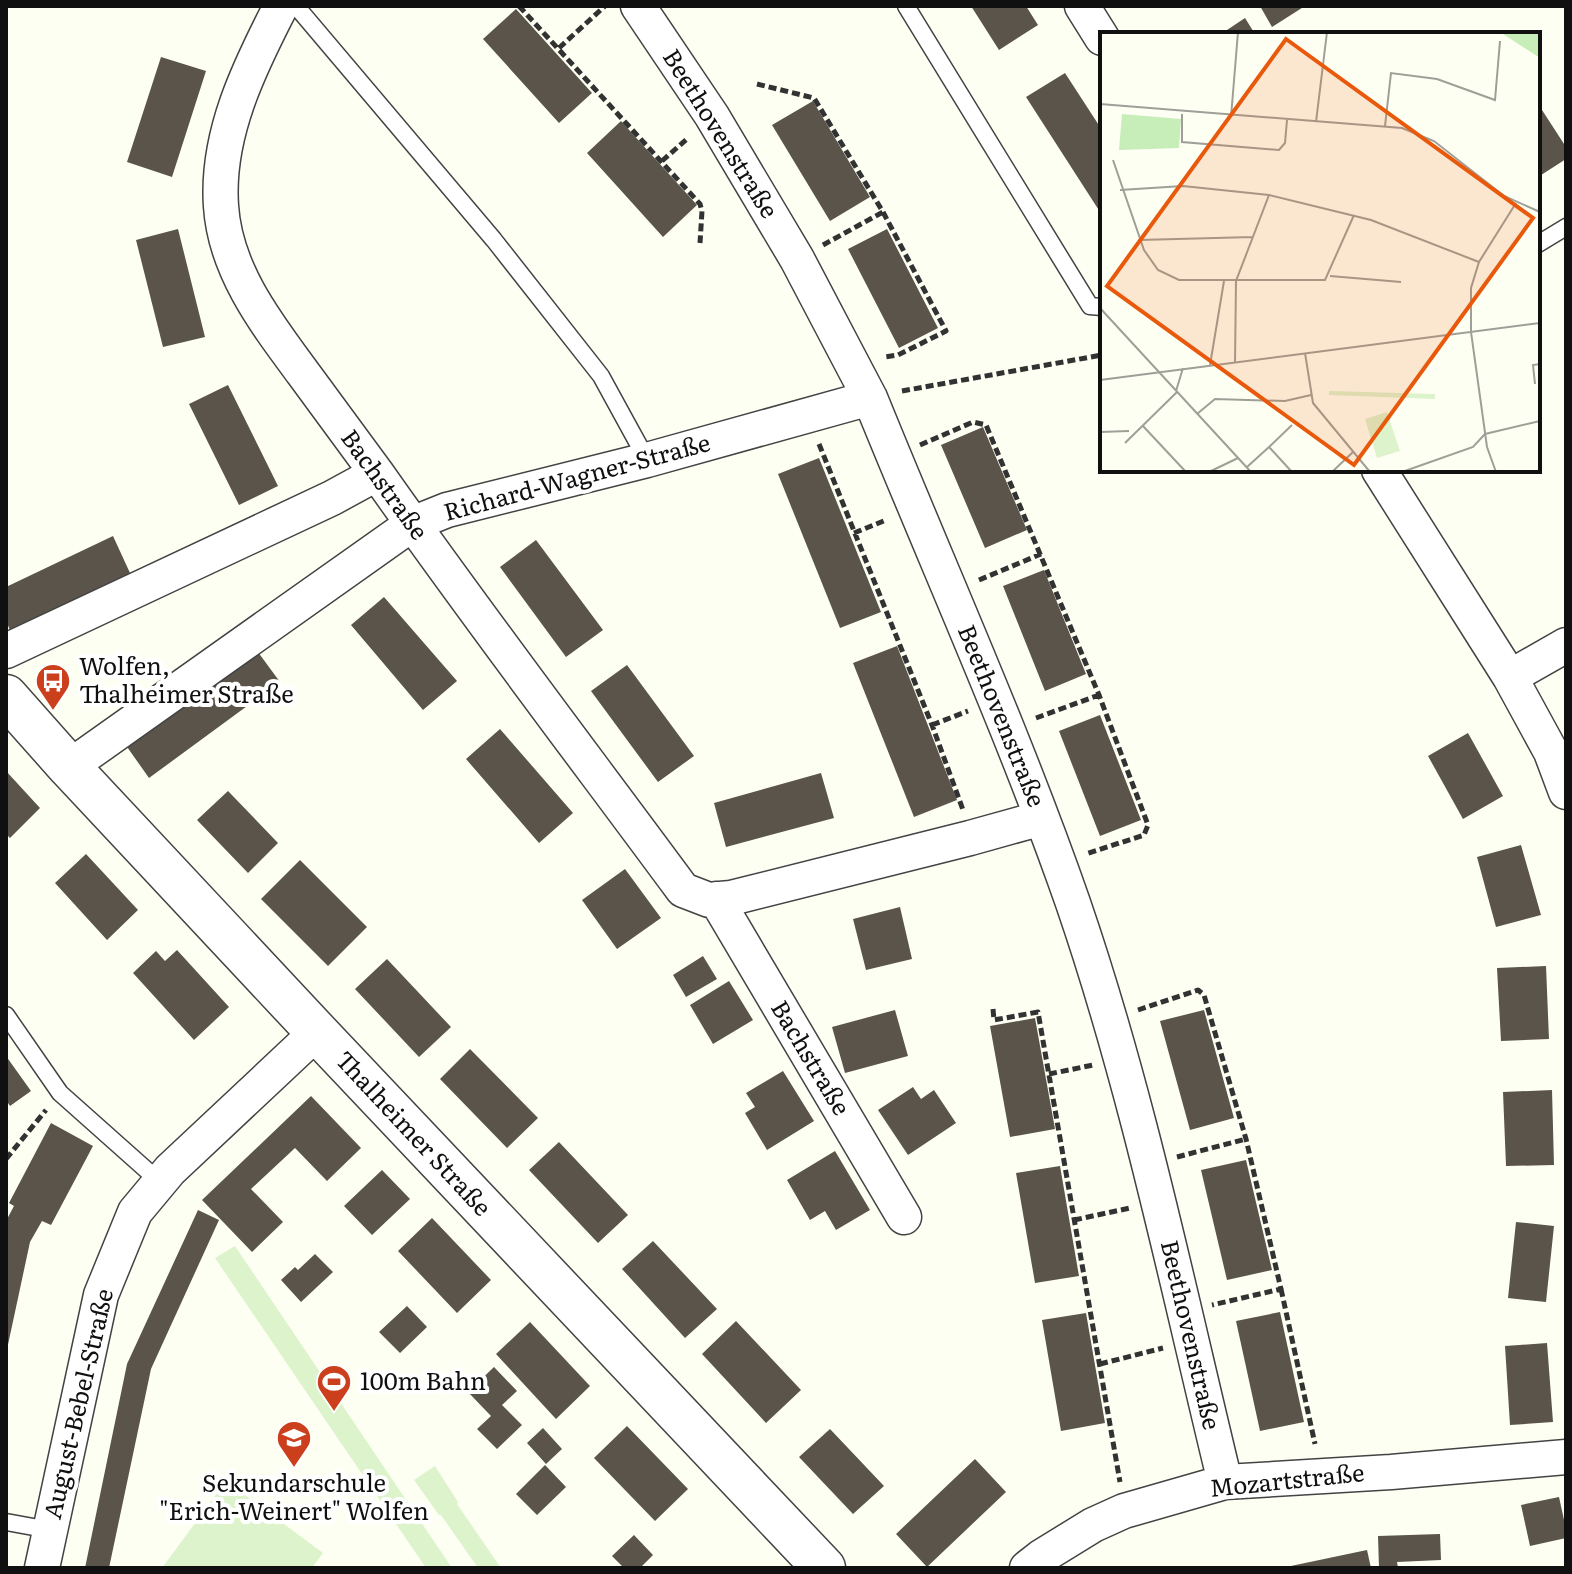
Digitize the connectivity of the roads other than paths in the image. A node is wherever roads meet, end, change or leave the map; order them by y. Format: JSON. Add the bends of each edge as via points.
{"nodes":[{"id":1,"x":281,"y":6,"type":"edge"},
{"id":2,"x":296,"y":6,"type":"edge"},
{"id":3,"x":638,"y":6,"type":"edge"},
{"id":4,"x":906,"y":6,"type":"edge"},
{"id":5,"x":1082,"y":6,"type":"edge"},
{"id":6,"x":1100,"y":35,"type":"edge"},
{"id":7,"x":1566,"y":227,"type":"edge"},
{"id":8,"x":1540,"y":243,"type":"edge"},
{"id":9,"x":1100,"y":307,"type":"edge"},
{"id":10,"x":870,"y":398,"type":"junction"},
{"id":11,"x":647,"y":460,"type":"junction"},
{"id":12,"x":1380,"y":472,"type":"edge"},
{"id":13,"x":376,"y":474,"type":"junction"},
{"id":14,"x":412,"y":524,"type":"junction"},
{"id":15,"x":1566,"y":645,"type":"edge"},
{"id":16,"x":6,"y":651,"type":"edge"},
{"id":17,"x":1510,"y":677,"type":"junction"},
{"id":18,"x":6,"y":696,"type":"edge"},
{"id":19,"x":69,"y":767,"type":"junction"},
{"id":20,"x":1566,"y":792,"type":"edge"},
{"id":21,"x":1042,"y":818,"type":"junction"},
{"id":22,"x":716,"y":899,"type":"junction"},
{"id":23,"x":6,"y":1015,"type":"edge"},
{"id":24,"x":317,"y":1032,"type":"junction"},
{"id":25,"x":160,"y":1182,"type":"junction"},
{"id":26,"x":904,"y":1217,"type":"dead end"},
{"id":27,"x":1566,"y":1457,"type":"edge"},
{"id":28,"x":1225,"y":1482,"type":"junction"},
{"id":29,"x":6,"y":1522,"type":"edge"},
{"id":30,"x":50,"y":1530,"type":"junction"},
{"id":31,"x":42,"y":1568,"type":"edge"},
{"id":32,"x":824,"y":1568,"type":"edge"},
{"id":33,"x":1027,"y":1568,"type":"edge"}],
"edges":[{"from":1,"to":13,"type":"street","name":"Bachstraße","via":[[242,90],[221,163],[228,244],[243,285],[269,326]]},
{"from":2,"to":11,"type":"lane","via":[[601,376]]},
{"from":3,"to":10,"type":"street","name":"Beethovenstraße","via":[[712,116],[797,259]]},
{"from":4,"to":9,"type":"lane","via":[[1090,306]]},
{"from":5,"to":6,"type":"street"},
{"from":7,"to":8,"type":"lane"},
{"from":10,"to":11,"type":"street","name":"Richard-Wagner-Straße"},
{"from":10,"to":21,"type":"street","name":"Beethovenstraße"},
{"from":11,"to":14,"type":"street","name":"Richard-Wagner-Straße","via":[[447,510]]},
{"from":12,"to":17,"type":"street"},
{"from":13,"to":14,"type":"street","name":"Bachstraße"},
{"from":13,"to":16,"type":"street"},
{"from":14,"to":19,"type":"street","name":"Richard-Wagner-Straße"},
{"from":14,"to":22,"type":"street","name":"Bachstraße","via":[[683,890]]},
{"from":15,"to":17,"type":"street"},
{"from":17,"to":20,"type":"street","via":[[1551,752]]},
{"from":18,"to":19,"type":"street","name":"Thalheimer Straße"},
{"from":19,"to":24,"type":"street","name":"Thalheimer Straße"},
{"from":21,"to":22,"type":"street"},
{"from":21,"to":28,"type":"street","name":"Beethovenstraße","via":[[1121,1059]]},
{"from":22,"to":26,"type":"street","name":"Bachstraße"},
{"from":23,"to":25,"type":"lane","via":[[60,1093]]},
{"from":24,"to":25,"type":"street","name":"August-Bebel-Straße"},
{"from":24,"to":32,"type":"street","name":"Thalheimer Straße"},
{"from":25,"to":30,"type":"street","name":"August-Bebel-Straße","via":[[135,1212],[101,1295]]},
{"from":27,"to":28,"type":"street","name":"Mozartstraße"},
{"from":28,"to":33,"type":"street","name":"Mozartstraße","via":[[1124,1511]]},
{"from":29,"to":30,"type":"lane"},
{"from":30,"to":31,"type":"street","name":"August-Bebel-Straße"}]}
